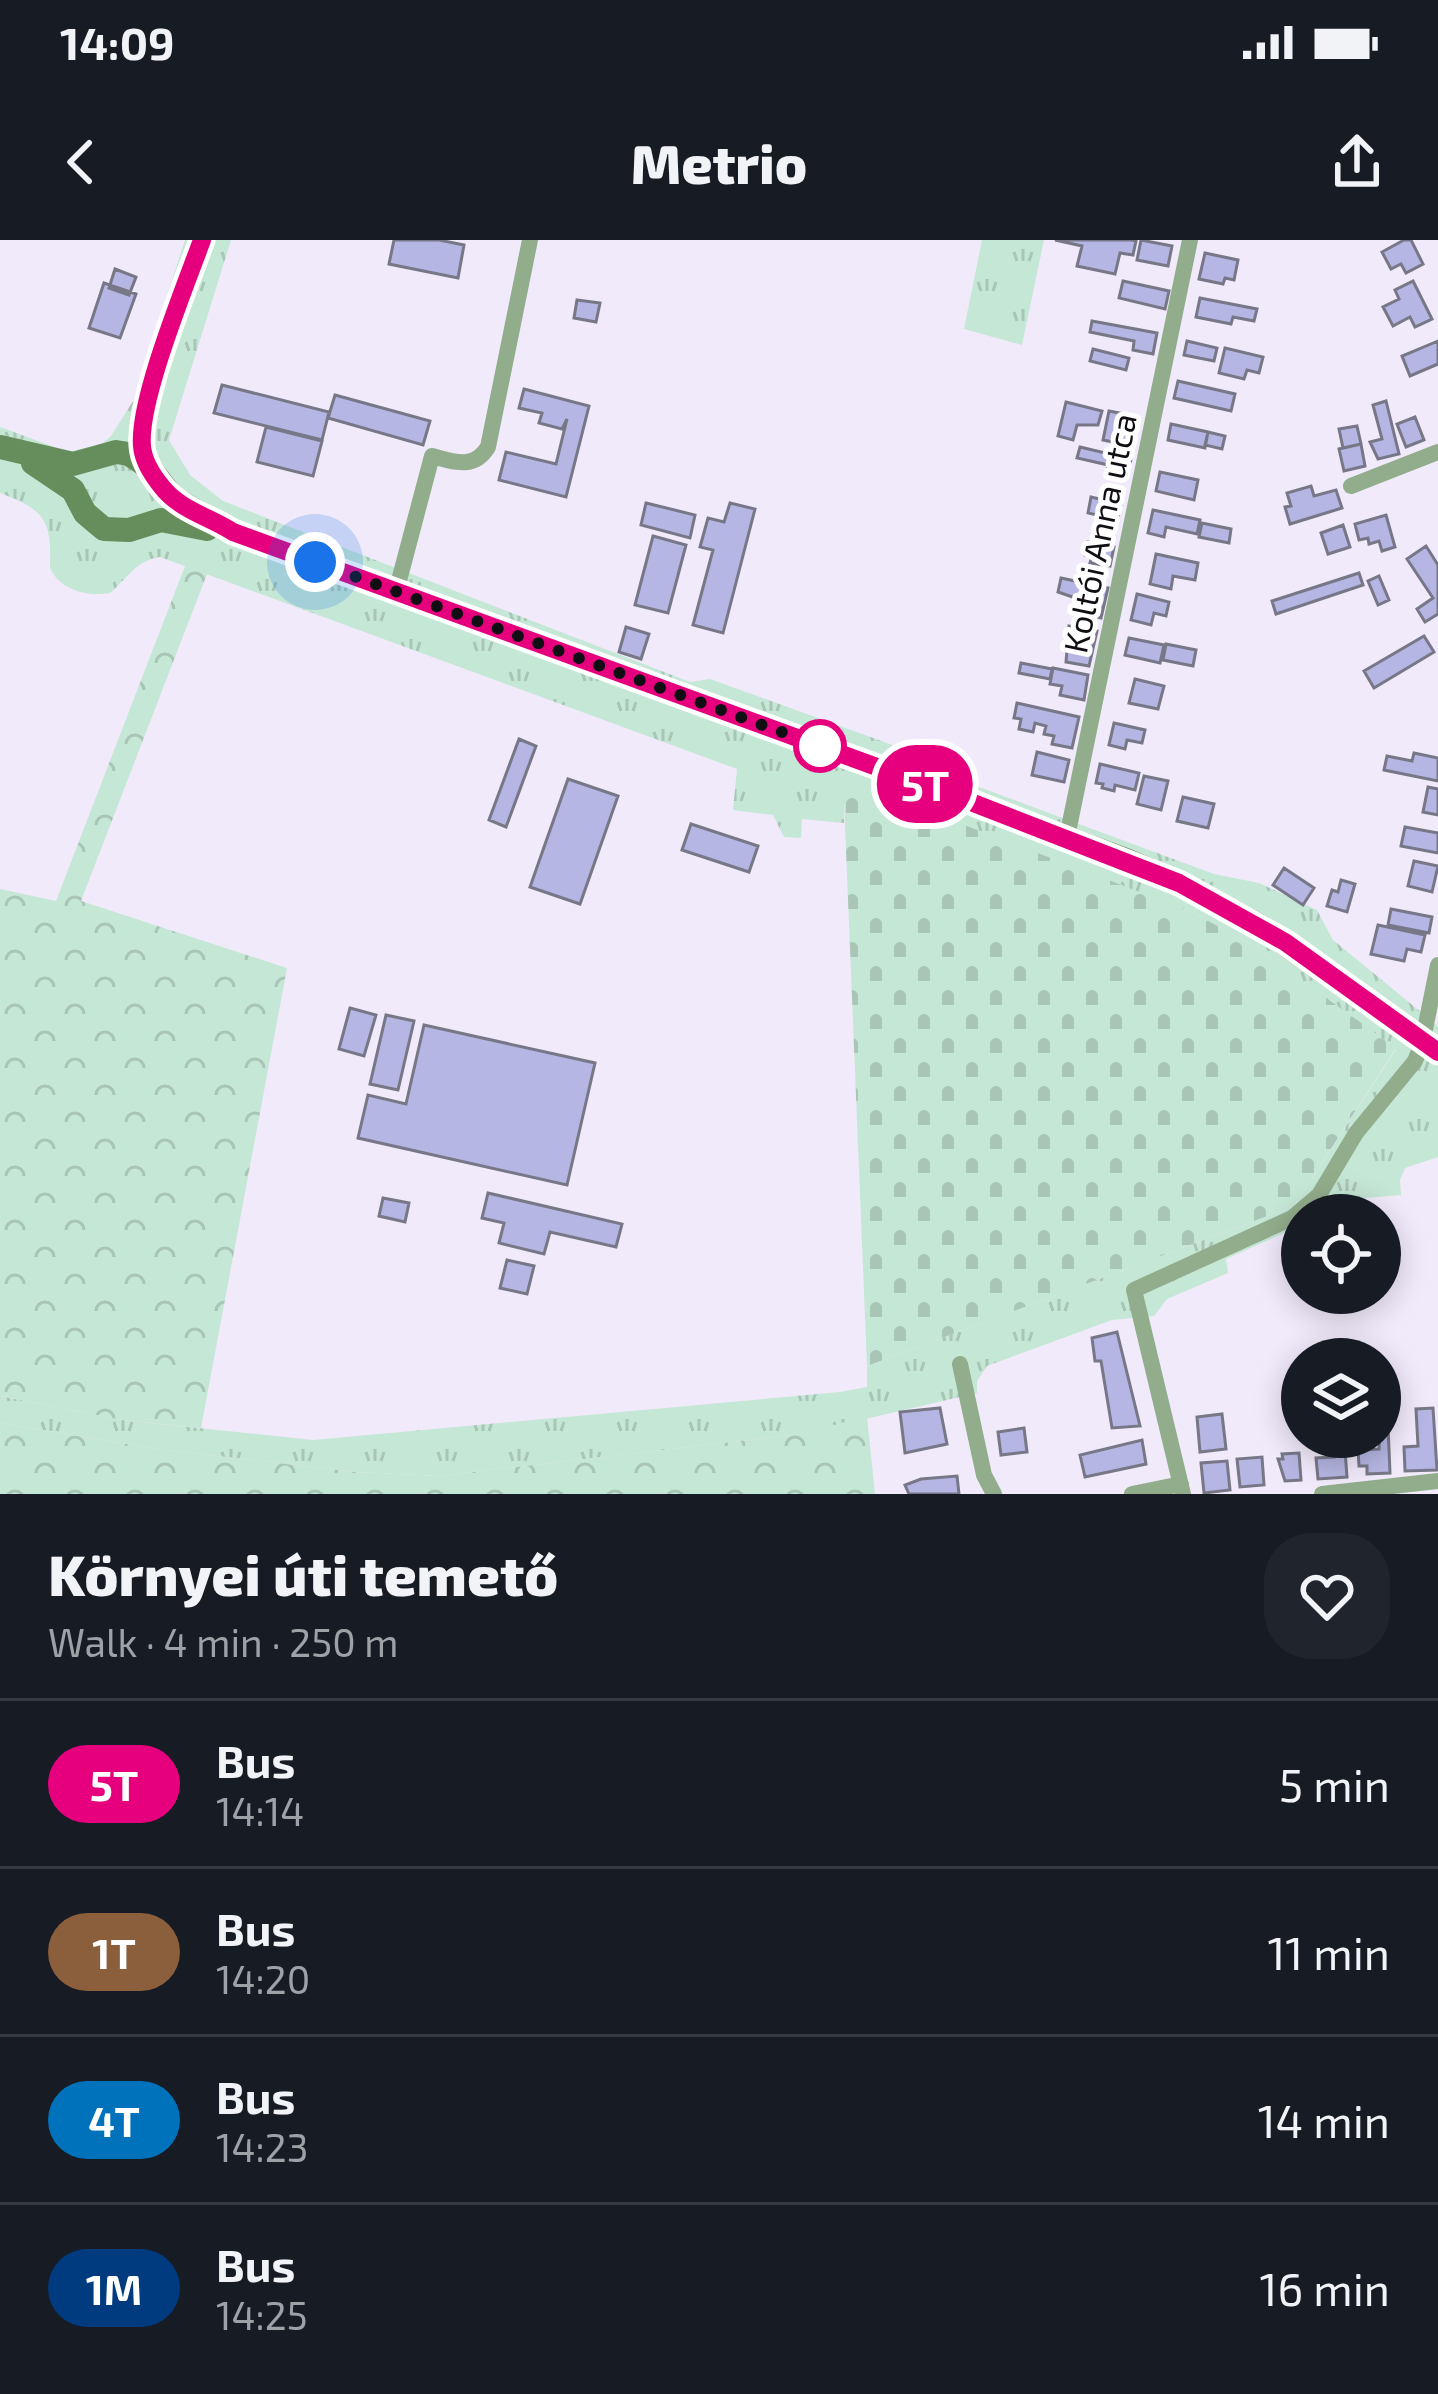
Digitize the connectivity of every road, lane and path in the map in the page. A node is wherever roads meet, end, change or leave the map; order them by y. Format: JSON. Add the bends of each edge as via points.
{"nodes":[{"id":1,"x":202,"y":240,"type":"edge"},
{"id":2,"x":530,"y":240,"type":"edge"},
{"id":3,"x":1190,"y":240,"type":"edge"},
{"id":4,"x":153,"y":384,"type":"junction"},
{"id":5,"x":7,"y":449,"type":"edge"},
{"id":6,"x":1438,"y":452,"type":"edge"},
{"id":7,"x":104,"y":455,"type":"junction"},
{"id":8,"x":153,"y":473,"type":"junction"},
{"id":9,"x":1351,"y":486,"type":"dead end"},
{"id":10,"x":80,"y":501,"type":"junction"},
{"id":11,"x":141,"y":524,"type":"junction"},
{"id":12,"x":233,"y":532,"type":"junction"},
{"id":13,"x":396,"y":592,"type":"junction"},
{"id":14,"x":1067,"y":838,"type":"junction"},
{"id":15,"x":1438,"y":964,"type":"edge"},
{"id":16,"x":1430,"y":1048,"type":"edge"},
{"id":17,"x":960,"y":1364,"type":"dead end"},
{"id":18,"x":1438,"y":1481,"type":"edge"},
{"id":19,"x":1182,"y":1489,"type":"edge"},
{"id":20,"x":994,"y":1494,"type":"edge"},
{"id":21,"x":1132,"y":1494,"type":"edge"},
{"id":22,"x":1322,"y":1494,"type":"edge"}],
"edges":[{"from":1,"to":4,"type":"street"},
{"from":2,"to":13,"type":"street","via":[[488,448],[466,464],[432,456]]},
{"from":3,"to":14,"type":"street","name":"Koltói Anna utca"},
{"from":4,"to":7,"type":"street"},
{"from":4,"to":8,"type":"street","via":[[142,445]]},
{"from":5,"to":7,"type":"main road","via":[[73,464]]},
{"from":5,"to":10,"type":"main road","via":[[61,480]]},
{"from":6,"to":9,"type":"street"},
{"from":7,"to":8,"type":"main road","via":[[129,454]]},
{"from":7,"to":10,"type":"main road","via":[[86,469]]},
{"from":8,"to":11,"type":"main road","via":[[156,503]]},
{"from":8,"to":12,"type":"main road","via":[[182,505]]},
{"from":10,"to":11,"type":"main road","via":[[104,529]]},
{"from":11,"to":12,"type":"main road","via":[[168,520]]},
{"from":12,"to":13,"type":"main road"},
{"from":13,"to":14,"type":"main road"},
{"from":14,"to":16,"type":"main road","via":[[1260,926]]},
{"from":15,"to":16,"type":"street"},
{"from":16,"to":19,"type":"street","via":[[1356,1133],[1304,1211],[1134,1290]]},
{"from":17,"to":20,"type":"street"},
{"from":18,"to":22,"type":"street"},
{"from":19,"to":21,"type":"street"}]}
